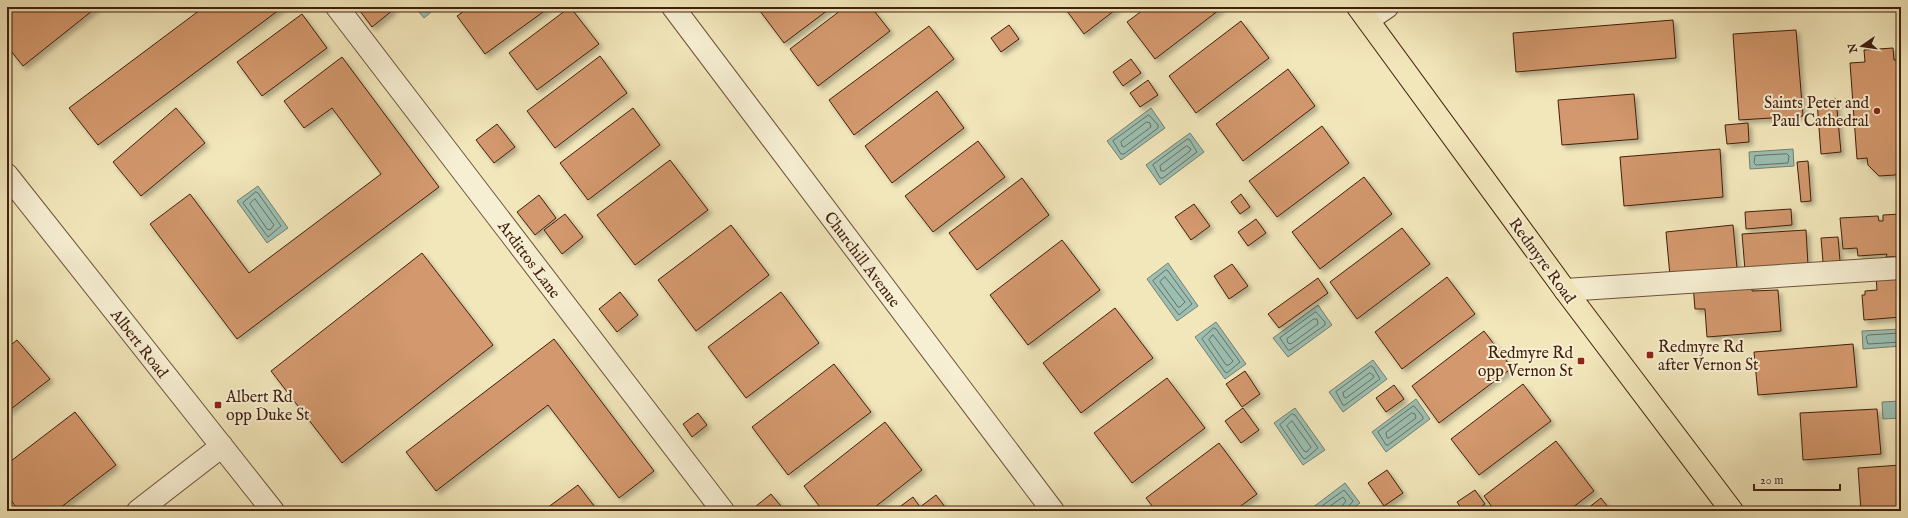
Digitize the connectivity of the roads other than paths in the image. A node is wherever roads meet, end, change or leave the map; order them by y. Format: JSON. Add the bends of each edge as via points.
{"nodes":[{"id":1,"x":337,"y":7,"type":"edge"},
{"id":2,"x":673,"y":7,"type":"edge"},
{"id":3,"x":1387,"y":7,"type":"edge"},
{"id":4,"x":1363,"y":14,"type":"edge"},
{"id":5,"x":7,"y":175,"type":"edge"},
{"id":6,"x":1901,"y":268,"type":"edge"},
{"id":7,"x":1565,"y":290,"type":"junction"},
{"id":8,"x":222,"y":446,"type":"junction"},
{"id":9,"x":138,"y":511,"type":"edge"},
{"id":10,"x":273,"y":511,"type":"edge"},
{"id":11,"x":723,"y":511,"type":"edge"},
{"id":12,"x":1053,"y":511,"type":"edge"},
{"id":13,"x":1732,"y":511,"type":"edge"}],
"edges":[{"from":1,"to":11,"type":"street","name":"Ardittos Lane"},
{"from":2,"to":12,"type":"street","name":"Churchill Avenue"},
{"from":3,"to":4,"type":"street"},
{"from":4,"to":7,"type":"main road","name":"Redmyre Road"},
{"from":5,"to":8,"type":"street","name":"Albert Road"},
{"from":6,"to":7,"type":"street"},
{"from":7,"to":13,"type":"main road","name":"Redmyre Road"},
{"from":8,"to":9,"type":"street"},
{"from":8,"to":10,"type":"street","name":"Albert Road"}]}
